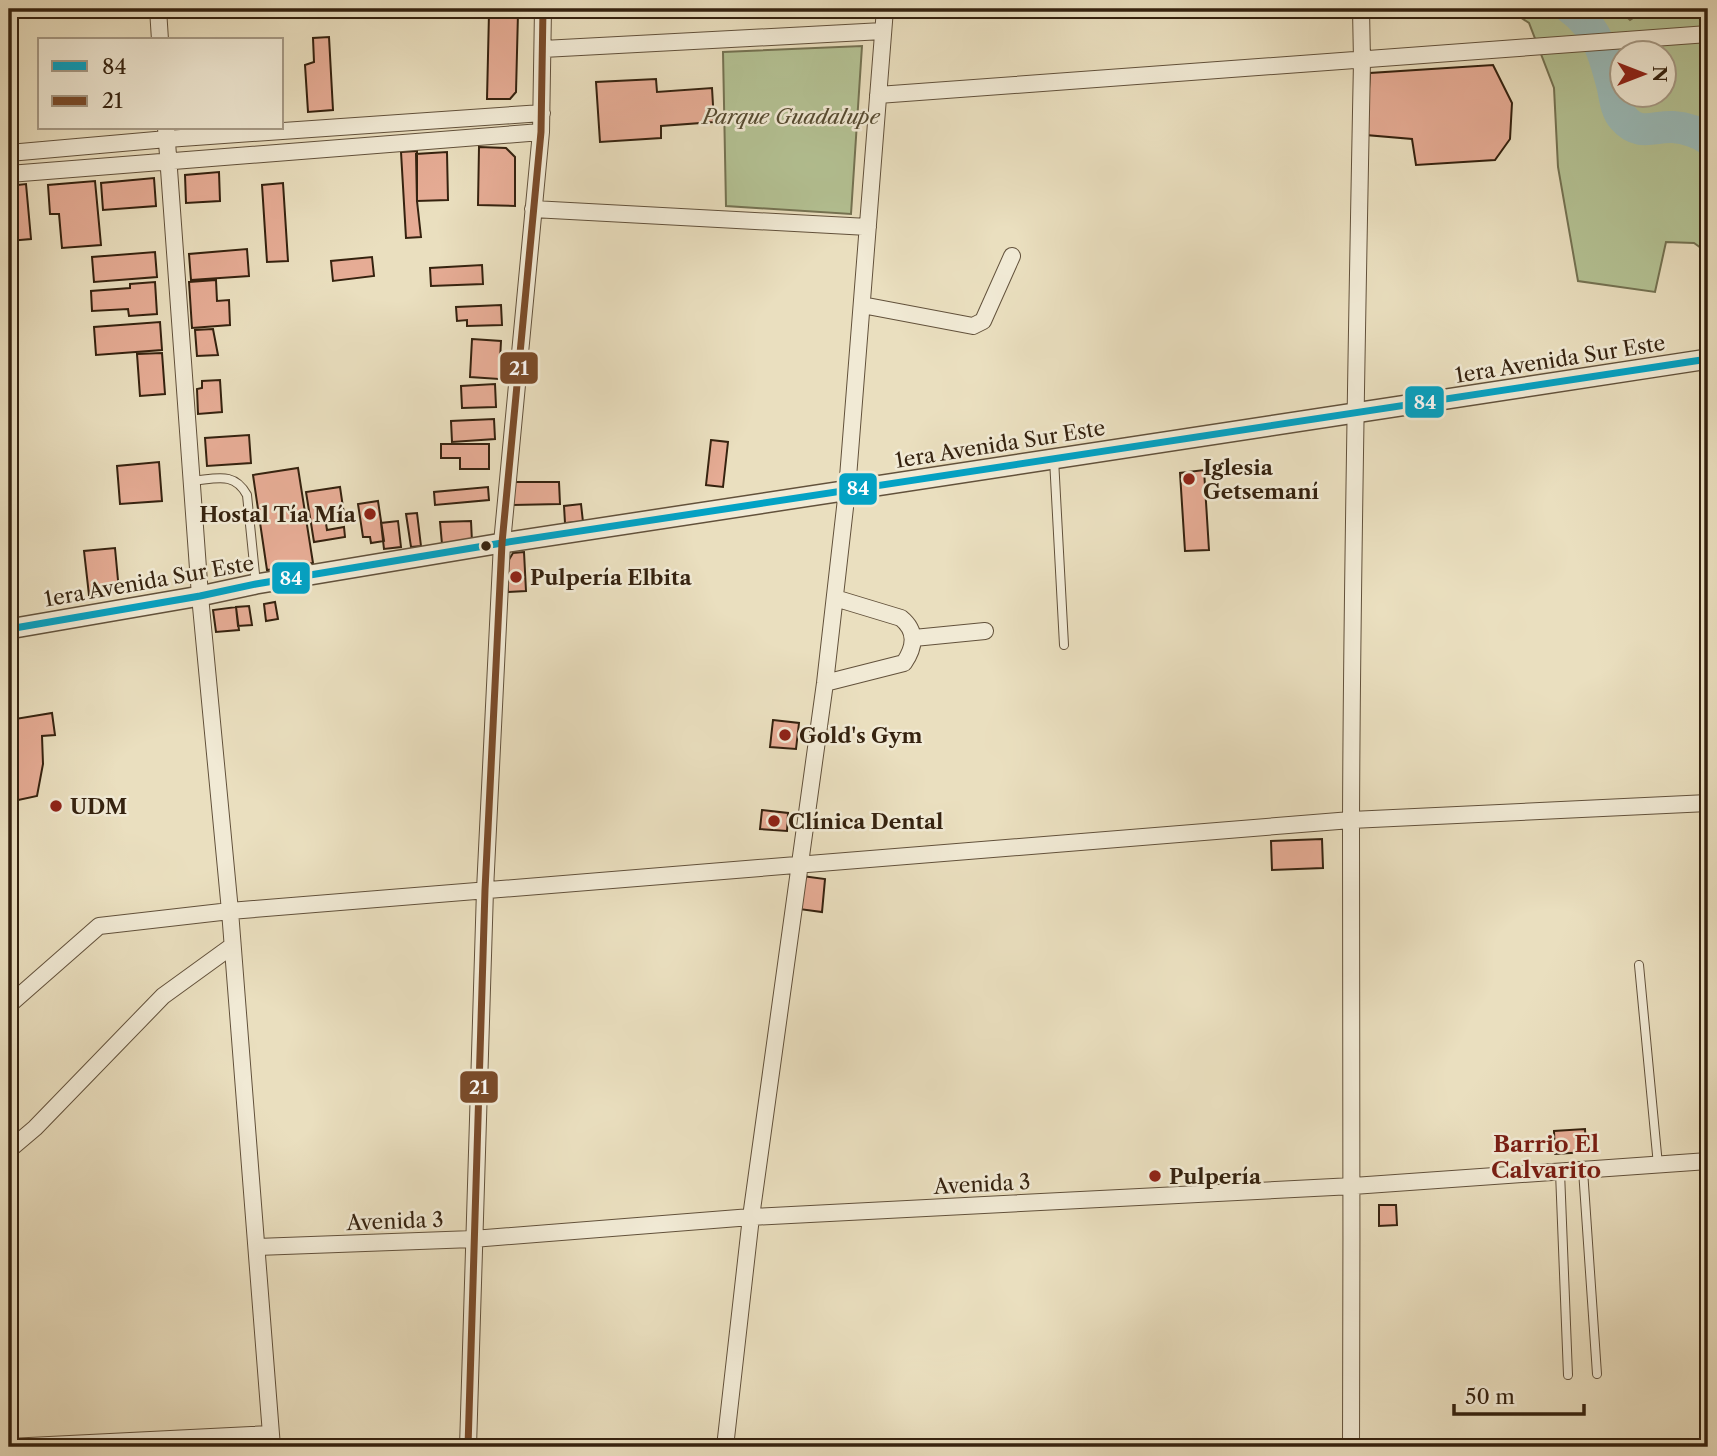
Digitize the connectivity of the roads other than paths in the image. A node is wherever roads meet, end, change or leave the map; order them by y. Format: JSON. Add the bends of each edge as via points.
{"nodes":[{"id":1,"x":158,"y":9,"type":"edge"},
{"id":2,"x":543,"y":9,"type":"edge"},
{"id":3,"x":885,"y":9,"type":"edge"},
{"id":4,"x":1361,"y":9,"type":"edge"},
{"id":5,"x":883,"y":31,"type":"junction"},
{"id":6,"x":1708,"y":34,"type":"edge"},
{"id":7,"x":160,"y":38,"type":"edge"},
{"id":8,"x":543,"y":49,"type":"junction"},
{"id":9,"x":1362,"y":61,"type":"junction"},
{"id":10,"x":878,"y":95,"type":"junction"},
{"id":11,"x":542,"y":113,"type":"junction"},
{"id":12,"x":284,"y":127,"type":"edge"},
{"id":13,"x":238,"y":130,"type":"edge"},
{"id":14,"x":541,"y":132,"type":"junction"},
{"id":15,"x":166,"y":134,"type":"edge"},
{"id":16,"x":9,"y":153,"type":"edge"},
{"id":17,"x":168,"y":160,"type":"junction"},
{"id":18,"x":9,"y":174,"type":"edge"},
{"id":19,"x":533,"y":209,"type":"junction"},
{"id":20,"x":868,"y":227,"type":"junction"},
{"id":21,"x":1012,"y":256,"type":"dead end"},
{"id":22,"x":862,"y":305,"type":"junction"},
{"id":23,"x":1708,"y":359,"type":"edge"},
{"id":24,"x":1354,"y":413,"type":"junction"},
{"id":25,"x":1054,"y":459,"type":"junction"},
{"id":26,"x":191,"y":481,"type":"junction"},
{"id":27,"x":847,"y":490,"type":"junction"},
{"id":28,"x":502,"y":543,"type":"junction"},
{"id":29,"x":256,"y":584,"type":"junction"},
{"id":30,"x":200,"y":596,"type":"junction"},
{"id":31,"x":835,"y":598,"type":"junction"},
{"id":32,"x":9,"y":629,"type":"edge"},
{"id":33,"x":985,"y":631,"type":"dead end"},
{"id":34,"x":914,"y":638,"type":"junction"},
{"id":35,"x":1064,"y":645,"type":"dead end"},
{"id":36,"x":825,"y":683,"type":"junction"},
{"id":37,"x":1708,"y":803,"type":"edge"},
{"id":38,"x":1351,"y":820,"type":"junction"},
{"id":39,"x":800,"y":866,"type":"junction"},
{"id":40,"x":485,"y":890,"type":"junction"},
{"id":41,"x":230,"y":911,"type":"junction"},
{"id":42,"x":232,"y":946,"type":"junction"},
{"id":43,"x":1639,"y":965,"type":"dead end"},
{"id":44,"x":9,"y":1005,"type":"edge"},
{"id":45,"x":9,"y":1150,"type":"edge"},
{"id":46,"x":1708,"y":1161,"type":"edge"},
{"id":47,"x":1658,"y":1165,"type":"junction"},
{"id":48,"x":1583,"y":1170,"type":"junction"},
{"id":49,"x":1560,"y":1172,"type":"junction"},
{"id":50,"x":1353,"y":1186,"type":"junction"},
{"id":51,"x":751,"y":1217,"type":"junction"},
{"id":52,"x":473,"y":1239,"type":"junction"},
{"id":53,"x":257,"y":1247,"type":"junction"},
{"id":54,"x":1597,"y":1374,"type":"dead end"},
{"id":55,"x":1568,"y":1375,"type":"dead end"},
{"id":56,"x":272,"y":1441,"type":"edge"},
{"id":57,"x":9,"y":1447,"type":"edge"},
{"id":58,"x":468,"y":1447,"type":"edge"},
{"id":59,"x":725,"y":1447,"type":"edge"},
{"id":60,"x":1351,"y":1447,"type":"edge"}],
"edges":[{"from":1,"to":7,"type":"street"},
{"from":2,"to":8,"type":"street"},
{"from":3,"to":5,"type":"street"},
{"from":4,"to":9,"type":"street"},
{"from":5,"to":8,"type":"street"},
{"from":5,"to":10,"type":"street"},
{"from":6,"to":9,"type":"street"},
{"from":8,"to":11,"type":"street"},
{"from":9,"to":10,"type":"street"},
{"from":9,"to":24,"type":"street"},
{"from":10,"to":20,"type":"street"},
{"from":11,"to":12,"type":"street"},
{"from":11,"to":14,"type":"street"},
{"from":13,"to":15,"type":"street"},
{"from":14,"to":17,"type":"street"},
{"from":14,"to":19,"type":"street"},
{"from":15,"to":16,"type":"street"},
{"from":15,"to":17,"type":"street"},
{"from":17,"to":18,"type":"street"},
{"from":17,"to":26,"type":"street"},
{"from":19,"to":20,"type":"street"},
{"from":19,"to":28,"type":"street"},
{"from":20,"to":22,"type":"street"},
{"from":21,"to":22,"type":"street","via":[[979,325]]},
{"from":22,"to":27,"type":"street"},
{"from":23,"to":24,"type":"street","name":"1era Avenida Sur Este"},
{"from":24,"to":25,"type":"street","name":"1era Avenida Sur Este"},
{"from":24,"to":38,"type":"street"},
{"from":25,"to":27,"type":"street","name":"1era Avenida Sur Este"},
{"from":25,"to":35,"type":"lane"},
{"from":26,"to":29,"type":"lane","via":[[227,478],[240,483],[247,495]]},
{"from":26,"to":30,"type":"street"},
{"from":27,"to":28,"type":"street","name":"1era Avenida Sur Este"},
{"from":27,"to":31,"type":"street"},
{"from":28,"to":29,"type":"street","name":"1era Avenida Sur Este"},
{"from":28,"to":40,"type":"street"},
{"from":29,"to":30,"type":"street","name":"1era Avenida Sur Este"},
{"from":30,"to":32,"type":"street","name":"1era Avenida Sur Este"},
{"from":30,"to":41,"type":"street"},
{"from":31,"to":34,"type":"street","via":[[901,618]]},
{"from":31,"to":36,"type":"street"},
{"from":33,"to":34,"type":"street"},
{"from":34,"to":36,"type":"street","via":[[904,663]]},
{"from":36,"to":39,"type":"street"},
{"from":37,"to":38,"type":"street"},
{"from":38,"to":39,"type":"street"},
{"from":38,"to":50,"type":"street"},
{"from":39,"to":40,"type":"street"},
{"from":39,"to":51,"type":"street"},
{"from":40,"to":41,"type":"street"},
{"from":40,"to":52,"type":"street"},
{"from":41,"to":42,"type":"street"},
{"from":41,"to":44,"type":"street","via":[[99,926]]},
{"from":42,"to":45,"type":"street","via":[[163,996]]},
{"from":42,"to":53,"type":"street"},
{"from":43,"to":47,"type":"lane"},
{"from":46,"to":47,"type":"street","name":"Avenida 3"},
{"from":47,"to":48,"type":"street","name":"Avenida 3"},
{"from":48,"to":49,"type":"street","name":"Avenida 3"},
{"from":48,"to":54,"type":"lane"},
{"from":49,"to":50,"type":"street","name":"Avenida 3"},
{"from":49,"to":55,"type":"lane"},
{"from":50,"to":51,"type":"street","name":"Avenida 3"},
{"from":50,"to":60,"type":"street"},
{"from":51,"to":52,"type":"street","name":"Avenida 3"},
{"from":51,"to":59,"type":"street"},
{"from":52,"to":53,"type":"street","name":"Avenida 3"},
{"from":52,"to":58,"type":"street"},
{"from":53,"to":56,"type":"street"},
{"from":56,"to":57,"type":"street"}]}
